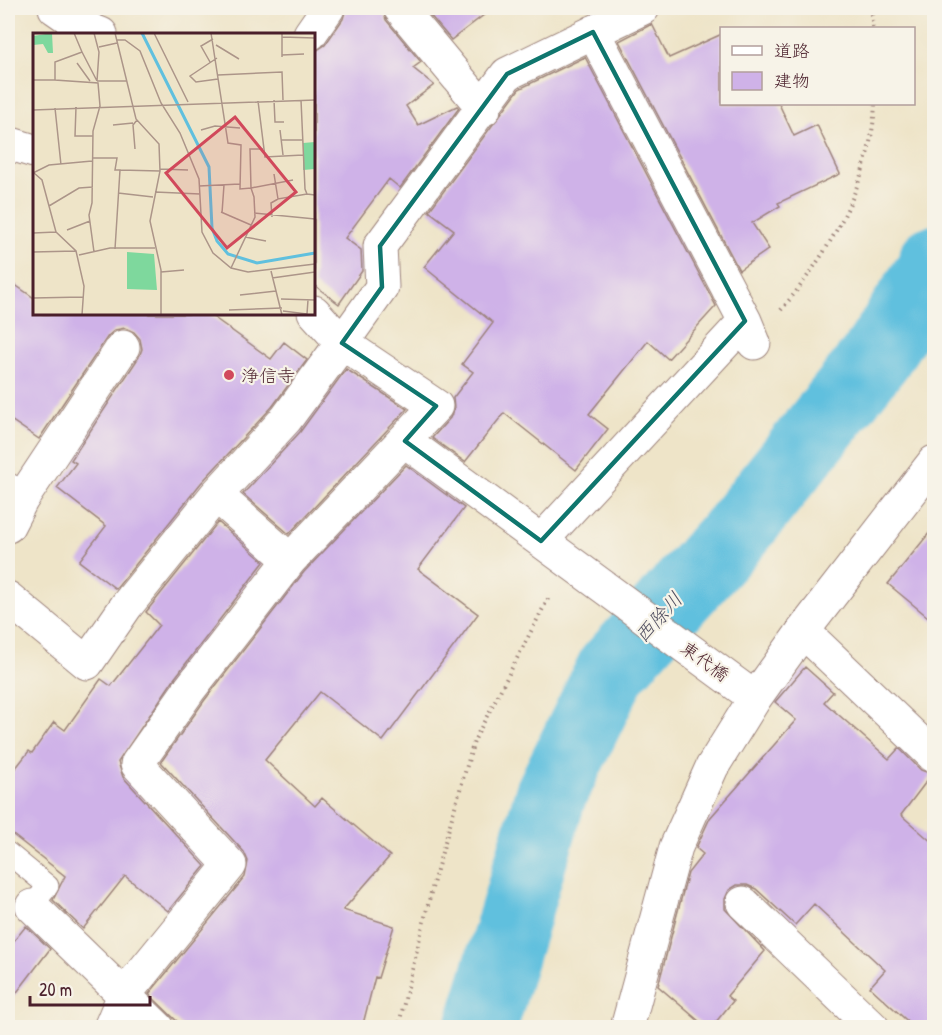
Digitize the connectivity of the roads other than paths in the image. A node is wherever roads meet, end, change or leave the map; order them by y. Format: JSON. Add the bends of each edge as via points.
{"nodes":[{"id":1,"x":55,"y":8,"type":"edge"},
{"id":2,"x":328,"y":8,"type":"edge"},
{"id":3,"x":400,"y":8,"type":"edge"},
{"id":4,"x":643,"y":8,"type":"edge"},
{"id":5,"x":594,"y":32,"type":"junction"},
{"id":6,"x":98,"y":33,"type":"edge"},
{"id":7,"x":311,"y":33,"type":"edge"},
{"id":8,"x":484,"y":109,"type":"junction"},
{"id":9,"x":8,"y":143,"type":"edge"},
{"id":10,"x":33,"y":151,"type":"edge"},
{"id":11,"x":315,"y":313,"type":"edge"},
{"id":12,"x":342,"y":343,"type":"junction"},
{"id":13,"x":123,"y":347,"type":"dead end"},
{"id":14,"x":405,"y":441,"type":"junction"},
{"id":15,"x":934,"y":462,"type":"edge"},
{"id":16,"x":216,"y":495,"type":"junction"},
{"id":17,"x":12,"y":505,"type":"edge"},
{"id":18,"x":541,"y":541,"type":"junction"},
{"id":19,"x":290,"y":560,"type":"junction"},
{"id":20,"x":8,"y":598,"type":"edge"},
{"id":21,"x":803,"y":631,"type":"junction"},
{"id":22,"x":754,"y":697,"type":"junction"},
{"id":23,"x":934,"y":756,"type":"edge"},
{"id":24,"x":8,"y":853,"type":"edge"},
{"id":25,"x":743,"y":903,"type":"dead end"},
{"id":26,"x":32,"y":906,"type":"joint"},
{"id":27,"x":124,"y":995,"type":"junction"},
{"id":28,"x":110,"y":1028,"type":"edge"},
{"id":29,"x":158,"y":1028,"type":"edge"},
{"id":30,"x":627,"y":1028,"type":"edge"},
{"id":31,"x":873,"y":1028,"type":"edge"}],
"edges":[{"from":1,"to":6,"type":"street"},
{"from":2,"to":7,"type":"street"},
{"from":3,"to":8,"type":"street"},
{"from":4,"to":5,"type":"street"},
{"from":5,"to":8,"type":"street","via":[[507,74]]},
{"from":5,"to":18,"type":"street","via":[[749,332]]},
{"from":8,"to":12,"type":"street","via":[[380,246],[382,287]]},
{"from":9,"to":10,"type":"street"},
{"from":11,"to":12,"type":"street"},
{"from":12,"to":14,"type":"street","via":[[436,406]]},
{"from":12,"to":16,"type":"street","via":[[286,419]]},
{"from":13,"to":17,"type":"street"},
{"from":14,"to":18,"type":"street","name":"東代橋"},
{"from":14,"to":19,"type":"street"},
{"from":15,"to":21,"type":"street"},
{"from":16,"to":19,"type":"street"},
{"from":16,"to":20,"type":"street","via":[[127,605],[87,663]]},
{"from":18,"to":22,"type":"street","name":"東代橋"},
{"from":19,"to":27,"type":"street","via":[[137,764],[230,865]]},
{"from":21,"to":22,"type":"street"},
{"from":21,"to":23,"type":"street"},
{"from":22,"to":30,"type":"street","via":[[712,767],[676,847]]},
{"from":24,"to":26,"type":"lane","via":[[48,886]]},
{"from":25,"to":31,"type":"street"},
{"from":26,"to":27,"type":"street"},
{"from":27,"to":28,"type":"street"},
{"from":27,"to":29,"type":"street"}]}
